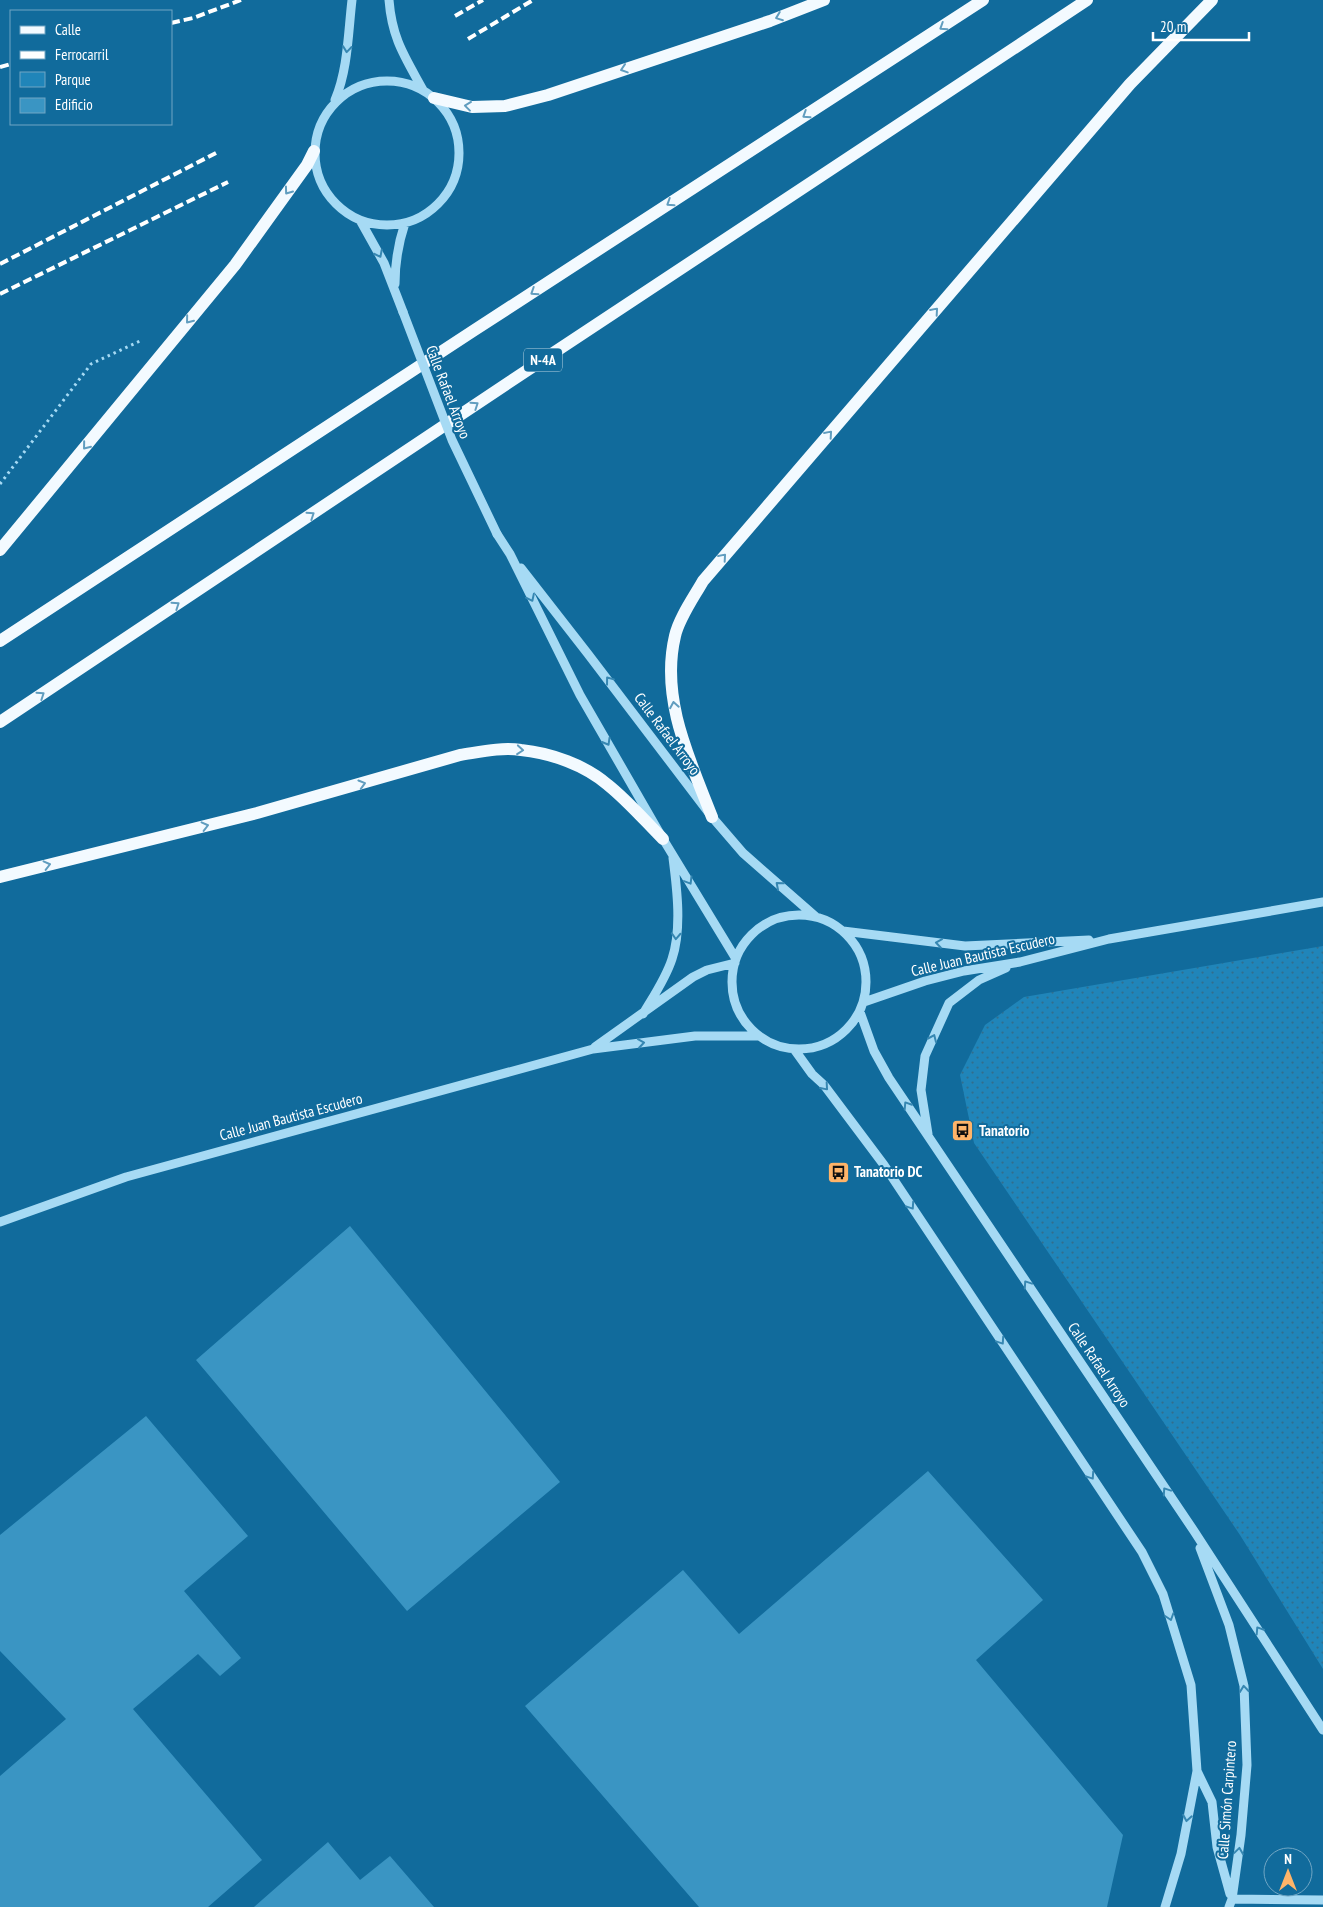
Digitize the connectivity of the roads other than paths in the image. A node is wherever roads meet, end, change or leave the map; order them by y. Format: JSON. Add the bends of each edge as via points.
{"nodes":[{"id":1,"x":352,"y":0,"type":"edge"},
{"id":2,"x":389,"y":0,"type":"edge"},
{"id":3,"x":824,"y":0,"type":"edge"},
{"id":4,"x":983,"y":0,"type":"edge"},
{"id":5,"x":1087,"y":0,"type":"edge"},
{"id":6,"x":1212,"y":0,"type":"edge"},
{"id":7,"x":423,"y":90,"type":"junction"},
{"id":8,"x":434,"y":98,"type":"junction"},
{"id":9,"x":334,"y":102,"type":"junction"},
{"id":10,"x":314,"y":151,"type":"junction"},
{"id":11,"x":360,"y":220,"type":"junction"},
{"id":12,"x":405,"y":223,"type":"junction"},
{"id":13,"x":396,"y":291,"type":"junction"},
{"id":14,"x":0,"y":550,"type":"edge"},
{"id":15,"x":510,"y":554,"type":"junction"},
{"id":16,"x":0,"y":641,"type":"edge"},
{"id":17,"x":0,"y":722,"type":"edge"},
{"id":18,"x":712,"y":817,"type":"junction"},
{"id":19,"x":663,"y":839,"type":"junction"},
{"id":20,"x":672,"y":853,"type":"junction"},
{"id":21,"x":0,"y":877,"type":"edge"},
{"id":22,"x":1323,"y":902,"type":"edge"},
{"id":23,"x":816,"y":917,"type":"junction"},
{"id":24,"x":843,"y":931,"type":"junction"},
{"id":25,"x":1109,"y":939,"type":"junction"},
{"id":26,"x":735,"y":961,"type":"junction"},
{"id":27,"x":1020,"y":962,"type":"junction"},
{"id":28,"x":864,"y":1002,"type":"junction"},
{"id":29,"x":860,"y":1012,"type":"junction"},
{"id":30,"x":643,"y":1014,"type":"junction"},
{"id":31,"x":758,"y":1036,"type":"junction"},
{"id":32,"x":593,"y":1049,"type":"junction"},
{"id":33,"x":794,"y":1050,"type":"junction"},
{"id":34,"x":928,"y":1137,"type":"junction"},
{"id":35,"x":0,"y":1222,"type":"edge"},
{"id":36,"x":1194,"y":1532,"type":"junction"},
{"id":37,"x":1323,"y":1730,"type":"edge"},
{"id":38,"x":1197,"y":1771,"type":"junction"},
{"id":39,"x":1323,"y":1900,"type":"edge"},
{"id":40,"x":1230,"y":1903,"type":"edge"},
{"id":41,"x":1165,"y":1907,"type":"edge"},
{"id":42,"x":1223,"y":1907,"type":"edge"},
{"id":43,"x":1242,"y":1907,"type":"edge"}],
"edges":[{"from":1,"to":9,"type":"street","one_way":true,"via":[[345,67]]},
{"from":2,"to":7,"type":"street","via":[[398,44]]},
{"from":3,"to":8,"type":"main road","one_way":true,"via":[[548,95],[504,106],[472,107]]},
{"from":4,"to":16,"type":"main road","one_way":true},
{"from":17,"to":5,"type":"main road","number":"N-4A","one_way":true},
{"from":18,"to":6,"type":"main road","one_way":true,"via":[[678,728],[672,690],[675,634],[703,581],[1130,84]]},
{"from":7,"to":8,"type":"street"},
{"from":7,"to":9,"type":"street","via":[[400,82],[376,81],[361,85]]},
{"from":8,"to":12,"type":"street","via":[[454,127],[459,143],[457,169],[447,194],[421,216]]},
{"from":9,"to":10,"type":"street","via":[[317,133]]},
{"from":10,"to":11,"type":"street","via":[[317,172],[326,192],[341,208]]},
{"from":10,"to":14,"type":"main road","one_way":true,"via":[[235,265]]},
{"from":11,"to":12,"type":"street","via":[[374,224]]},
{"from":11,"to":13,"type":"street","name":"Calle Rafael Arroyo","one_way":true},
{"from":12,"to":13,"type":"street","name":"Calle Rafael Arroyo","via":[[398,243]]},
{"from":13,"to":15,"type":"street","name":"Calle Rafael Arroyo","bridge":true,"via":[[452,440],[497,534]]},
{"from":18,"to":15,"type":"street","name":"Calle Rafael Arroyo","one_way":true},
{"from":15,"to":19,"type":"street","name":"Calle Rafael Arroyo","one_way":true,"via":[[576,688]]},
{"from":23,"to":18,"type":"street","name":"Calle Rafael Arroyo","one_way":true,"via":[[743,853]]},
{"from":19,"to":20,"type":"street","name":"Calle Rafael Arroyo"},
{"from":21,"to":19,"type":"main road","one_way":true,"via":[[257,813],[460,755],[491,750],[520,749],[552,756],[582,768],[608,785]]},
{"from":20,"to":26,"type":"street","name":"Calle Rafael Arroyo","one_way":true},
{"from":20,"to":30,"type":"street","one_way":true,"via":[[678,893],[676,947],[672,961]]},
{"from":22,"to":25,"type":"street","name":"Calle Juan Bautista Escudero"},
{"from":23,"to":24,"type":"street"},
{"from":23,"to":26,"type":"street","via":[[789,916],[768,922],[753,933]]},
{"from":25,"to":24,"type":"street","name":"Calle Juan Bautista Escudero","one_way":true,"via":[[965,946]]},
{"from":24,"to":28,"type":"street","via":[[863,959],[867,983]]},
{"from":25,"to":27,"type":"street","name":"Calle Juan Bautista Escudero"},
{"from":26,"to":30,"type":"street","name":"Calle Juan Bautista Escudero","via":[[693,977]]},
{"from":26,"to":31,"type":"street","via":[[733,996],[744,1022]]},
{"from":27,"to":28,"type":"street","name":"Calle Juan Bautista Escudero","via":[[935,978]]},
{"from":34,"to":27,"type":"street","one_way":true,"via":[[921,1090],[925,1056],[949,1003],[979,980]]},
{"from":28,"to":29,"type":"street"},
{"from":29,"to":33,"type":"street","via":[[839,1037],[825,1045]]},
{"from":34,"to":29,"type":"street","name":"Calle Rafael Arroyo","one_way":true,"via":[[878,1057]]},
{"from":30,"to":32,"type":"street","name":"Calle Juan Bautista Escudero"},
{"from":32,"to":31,"type":"street","name":"Calle Juan Bautista Escudero","one_way":true,"via":[[695,1036]]},
{"from":31,"to":33,"type":"street"},
{"from":32,"to":35,"type":"street","name":"Calle Juan Bautista Escudero","via":[[126,1177]]},
{"from":33,"to":38,"type":"street","one_way":true,"via":[[884,1165],[1142,1552],[1163,1594],[1191,1685]]},
{"from":36,"to":34,"type":"street","name":"Calle Rafael Arroyo","one_way":true},
{"from":37,"to":36,"type":"street","name":"Calle Rafael Arroyo","one_way":true},
{"from":40,"to":36,"type":"street","name":"Calle Simón Carpintero","one_way":true,"via":[[1241,1835],[1247,1765],[1244,1686],[1229,1625]]},
{"from":38,"to":40,"type":"street","via":[[1212,1802],[1217,1847]]},
{"from":38,"to":41,"type":"street","one_way":true,"via":[[1181,1854]]},
{"from":39,"to":40,"type":"street"},
{"from":40,"to":42,"type":"street"},
{"from":40,"to":43,"type":"street"}]}
